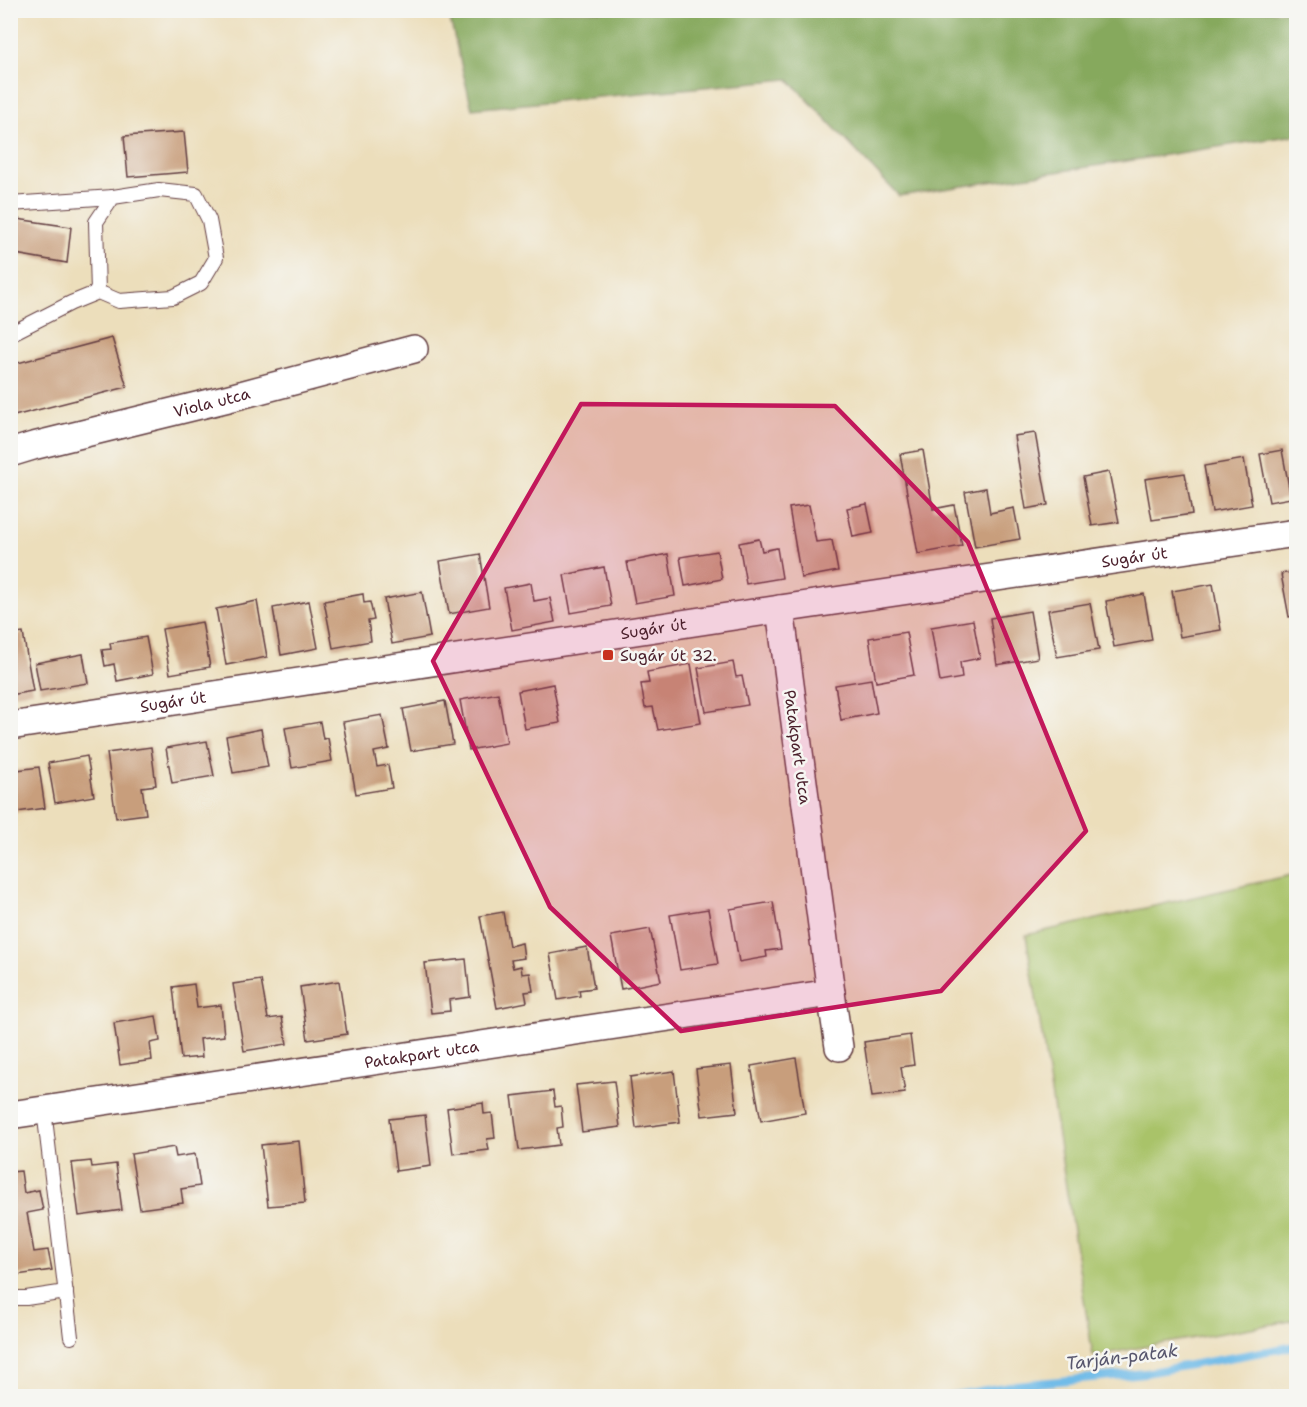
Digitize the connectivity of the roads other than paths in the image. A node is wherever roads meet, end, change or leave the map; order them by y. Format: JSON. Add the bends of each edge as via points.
{"nodes":[{"id":1,"x":113,"y":197,"type":"junction"},
{"id":2,"x":10,"y":204,"type":"edge"},
{"id":3,"x":98,"y":292,"type":"junction"},
{"id":4,"x":10,"y":334,"type":"edge"},
{"id":5,"x":414,"y":349,"type":"dead end"},
{"id":6,"x":10,"y":453,"type":"edge"},
{"id":7,"x":1296,"y":533,"type":"edge"},
{"id":8,"x":780,"y":609,"type":"junction"},
{"id":9,"x":10,"y":726,"type":"edge"},
{"id":10,"x":831,"y":993,"type":"junction"},
{"id":11,"x":839,"y":1047,"type":"dead end"},
{"id":12,"x":44,"y":1110,"type":"junction"},
{"id":13,"x":10,"y":1115,"type":"edge"},
{"id":14,"x":66,"y":1292,"type":"junction"},
{"id":15,"x":10,"y":1298,"type":"edge"},
{"id":16,"x":71,"y":1337,"type":"dead end"}],
"edges":[{"from":1,"to":2,"type":"lane"},
{"from":1,"to":3,"type":"lane","via":[[96,222]]},
{"from":1,"to":3,"type":"lane","via":[[159,190],[196,195],[209,220],[216,258],[201,283],[173,297],[120,301]]},
{"from":3,"to":4,"type":"lane"},
{"from":5,"to":6,"type":"street","name":"Viola utca"},
{"from":7,"to":8,"type":"street","name":"Sugár út"},
{"from":8,"to":9,"type":"street","name":"Sugár út"},
{"from":8,"to":10,"type":"street","name":"Patakpart utca"},
{"from":10,"to":11,"type":"street","name":"Patakpart utca"},
{"from":10,"to":12,"type":"street","name":"Patakpart utca"},
{"from":12,"to":13,"type":"street","name":"Patakpart utca"},
{"from":12,"to":14,"type":"lane"},
{"from":14,"to":15,"type":"lane"},
{"from":14,"to":16,"type":"lane"}]}
